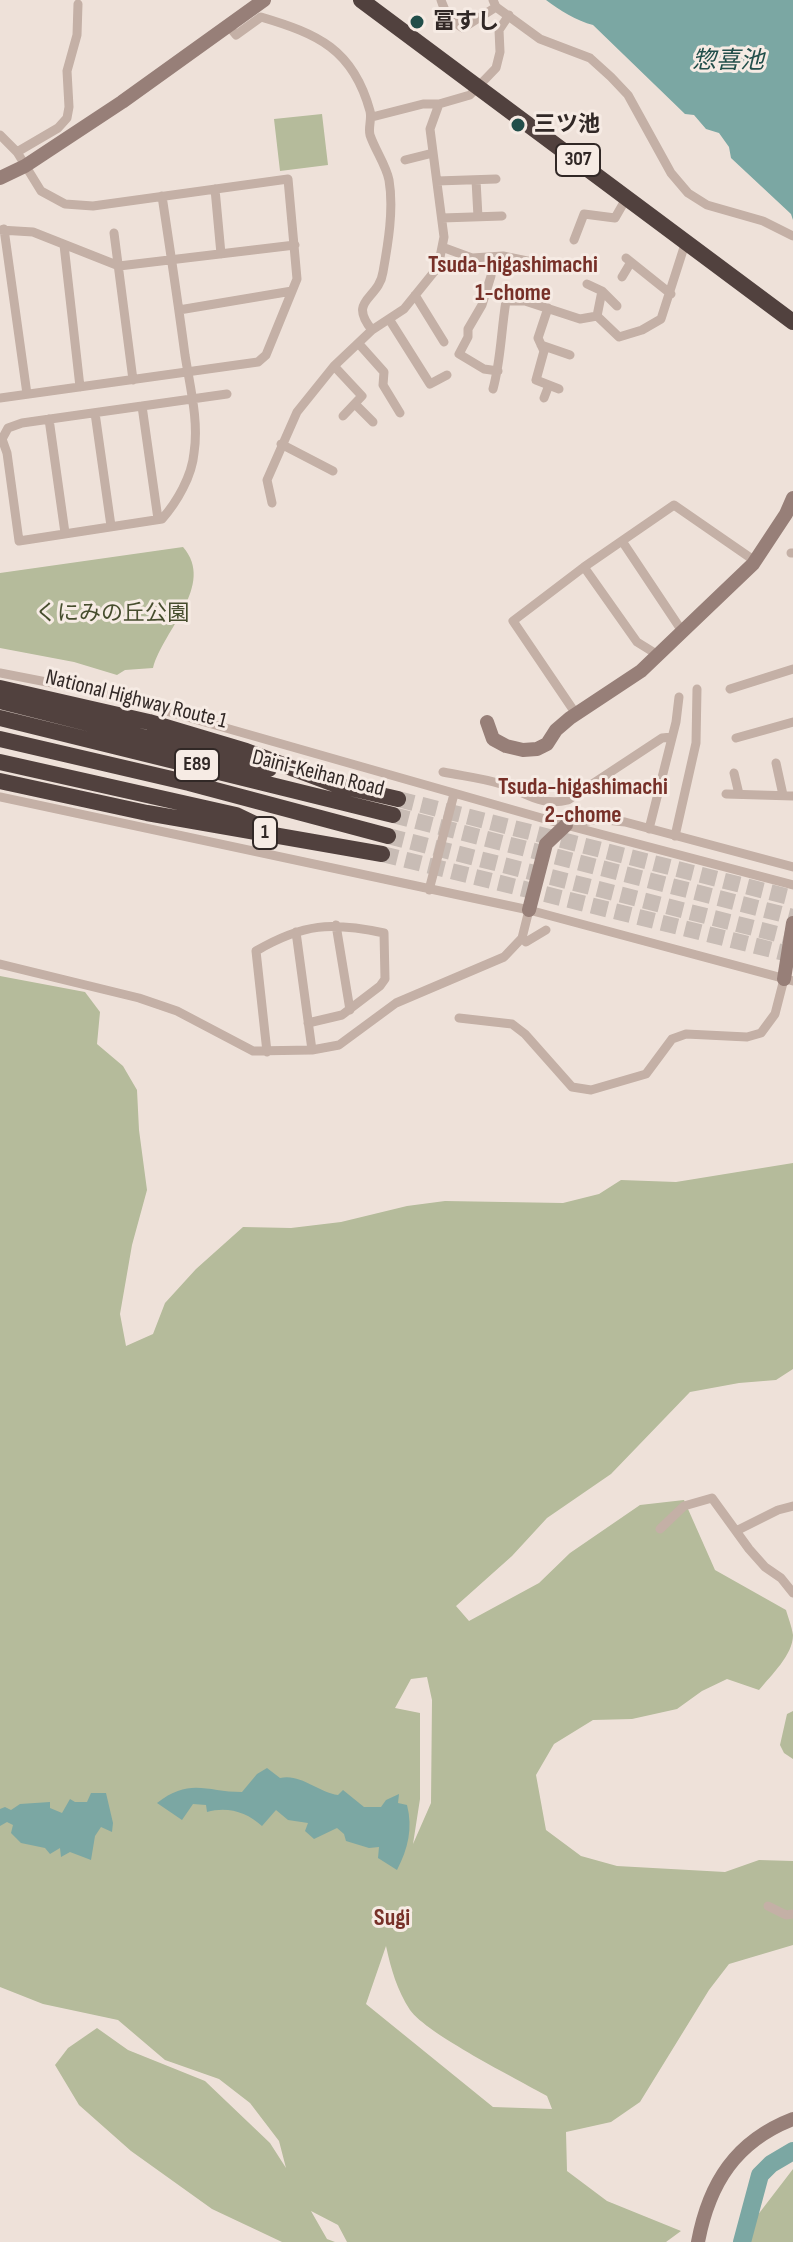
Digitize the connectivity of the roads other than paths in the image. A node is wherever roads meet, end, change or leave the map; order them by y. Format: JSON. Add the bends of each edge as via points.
{"nodes":[{"id":1,"x":264,"y":0,"type":"edge"},
{"id":2,"x":361,"y":0,"type":"edge"},
{"id":3,"x":441,"y":0,"type":"edge"},
{"id":4,"x":81,"y":3,"type":"edge"},
{"id":5,"x":494,"y":3,"type":"edge"},
{"id":6,"x":509,"y":15,"type":"junction"},
{"id":7,"x":228,"y":25,"type":"junction"},
{"id":8,"x":478,"y":86,"type":"junction"},
{"id":9,"x":439,"y":104,"type":"junction"},
{"id":10,"x":372,"y":117,"type":"junction"},
{"id":11,"x":0,"y":135,"type":"edge"},
{"id":12,"x":17,"y":152,"type":"junction"},
{"id":13,"x":433,"y":153,"type":"junction"},
{"id":14,"x":405,"y":160,"type":"dead end"},
{"id":15,"x":25,"y":166,"type":"junction"},
{"id":16,"x":0,"y":178,"type":"edge"},
{"id":17,"x":496,"y":179,"type":"dead end"},
{"id":18,"x":476,"y":180,"type":"junction"},
{"id":19,"x":437,"y":181,"type":"junction"},
{"id":20,"x":215,"y":189,"type":"junction"},
{"id":21,"x":162,"y":196,"type":"junction"},
{"id":22,"x":627,"y":197,"type":"junction"},
{"id":23,"x":502,"y":216,"type":"dead end"},
{"id":24,"x":478,"y":217,"type":"junction"},
{"id":25,"x":442,"y":218,"type":"junction"},
{"id":26,"x":2,"y":230,"type":"edge"},
{"id":27,"x":114,"y":233,"type":"dead end"},
{"id":28,"x":793,"y":236,"type":"edge"},
{"id":29,"x":574,"y":240,"type":"dead end"},
{"id":30,"x":686,"y":241,"type":"junction"},
{"id":31,"x":64,"y":245,"type":"junction"},
{"id":32,"x":295,"y":245,"type":"junction"},
{"id":33,"x":442,"y":247,"type":"junction"},
{"id":34,"x":221,"y":254,"type":"junction"},
{"id":35,"x":492,"y":257,"type":"junction"},
{"id":36,"x":172,"y":260,"type":"junction"},
{"id":37,"x":532,"y":262,"type":"dead end"},
{"id":38,"x":119,"y":266,"type":"junction"},
{"id":39,"x":622,"y":277,"type":"dead end"},
{"id":40,"x":587,"y":284,"type":"dead end"},
{"id":41,"x":292,"y":291,"type":"junction"},
{"id":42,"x":602,"y":291,"type":"junction"},
{"id":43,"x":671,"y":294,"type":"junction"},
{"id":44,"x":415,"y":295,"type":"junction"},
{"id":45,"x":617,"y":306,"type":"dead end"},
{"id":46,"x":548,"y":308,"type":"junction"},
{"id":47,"x":179,"y":310,"type":"junction"},
{"id":48,"x":597,"y":316,"type":"junction"},
{"id":49,"x":389,"y":319,"type":"junction"},
{"id":50,"x":793,"y":322,"type":"edge"},
{"id":51,"x":372,"y":330,"type":"junction"},
{"id":52,"x":444,"y":342,"type":"dead end"},
{"id":53,"x":359,"y":344,"type":"junction"},
{"id":54,"x":541,"y":345,"type":"junction"},
{"id":55,"x":570,"y":355,"type":"dead end"},
{"id":56,"x":334,"y":366,"type":"junction"},
{"id":57,"x":498,"y":371,"type":"junction"},
{"id":58,"x":188,"y":372,"type":"junction"},
{"id":59,"x":447,"y":375,"type":"dead end"},
{"id":60,"x":133,"y":380,"type":"junction"},
{"id":61,"x":80,"y":387,"type":"junction"},
{"id":62,"x":493,"y":389,"type":"dead end"},
{"id":63,"x":27,"y":394,"type":"junction"},
{"id":64,"x":227,"y":394,"type":"dead end"},
{"id":65,"x":0,"y":398,"type":"edge"},
{"id":66,"x":544,"y":398,"type":"dead end"},
{"id":67,"x":192,"y":399,"type":"junction"},
{"id":68,"x":355,"y":404,"type":"junction"},
{"id":69,"x":142,"y":406,"type":"junction"},
{"id":70,"x":95,"y":413,"type":"junction"},
{"id":71,"x":400,"y":413,"type":"dead end"},
{"id":72,"x":343,"y":416,"type":"dead end"},
{"id":73,"x":49,"y":419,"type":"junction"},
{"id":74,"x":373,"y":422,"type":"dead end"},
{"id":75,"x":281,"y":444,"type":"junction"},
{"id":76,"x":333,"y":471,"type":"dead end"},
{"id":77,"x":793,"y":498,"type":"edge"},
{"id":78,"x":272,"y":503,"type":"dead end"},
{"id":79,"x":158,"y":519,"type":"junction"},
{"id":80,"x":111,"y":526,"type":"junction"},
{"id":81,"x":65,"y":533,"type":"junction"},
{"id":82,"x":622,"y":541,"type":"junction"},
{"id":83,"x":755,"y":561,"type":"junction"},
{"id":84,"x":584,"y":567,"type":"junction"},
{"id":85,"x":682,"y":631,"type":"junction"},
{"id":86,"x":658,"y":655,"type":"junction"},
{"id":87,"x":793,"y":669,"type":"edge"},
{"id":88,"x":0,"y":673,"type":"edge"},
{"id":89,"x":0,"y":688,"type":"edge"},
{"id":90,"x":697,"y":689,"type":"dead end"},
{"id":91,"x":730,"y":689,"type":"dead end"},
{"id":92,"x":679,"y":697,"type":"dead end"},
{"id":93,"x":0,"y":701,"type":"edge"},
{"id":94,"x":576,"y":714,"type":"junction"},
{"id":95,"x":0,"y":718,"type":"edge"},
{"id":96,"x":697,"y":720,"type":"junction"},
{"id":97,"x":487,"y":722,"type":"dead end"},
{"id":98,"x":676,"y":722,"type":"junction"},
{"id":99,"x":793,"y":722,"type":"edge"},
{"id":100,"x":672,"y":737,"type":"junction"},
{"id":101,"x":736,"y":738,"type":"dead end"},
{"id":102,"x":0,"y":739,"type":"edge"},
{"id":103,"x":0,"y":762,"type":"edge"},
{"id":104,"x":776,"y":763,"type":"dead end"},
{"id":105,"x":443,"y":772,"type":"dead end"},
{"id":106,"x":734,"y":773,"type":"dead end"},
{"id":107,"x":0,"y":781,"type":"edge"},
{"id":108,"x":337,"y":785,"type":"junction"},
{"id":109,"x":454,"y":794,"type":"junction"},
{"id":110,"x":726,"y":794,"type":"dead end"},
{"id":111,"x":739,"y":794,"type":"junction"},
{"id":112,"x":788,"y":796,"type":"edge"},
{"id":113,"x":0,"y":797,"type":"edge"},
{"id":114,"x":395,"y":807,"type":"joint"},
{"id":115,"x":566,"y":825,"type":"junction"},
{"id":116,"x":649,"y":829,"type":"junction"},
{"id":117,"x":279,"y":835,"type":"junction"},
{"id":118,"x":388,"y":836,"type":"tunnel mouth"},
{"id":119,"x":675,"y":836,"type":"junction"},
{"id":120,"x":382,"y":854,"type":"tunnel mouth"},
{"id":121,"x":793,"y":867,"type":"edge"},
{"id":122,"x":793,"y":885,"type":"edge"},
{"id":123,"x":429,"y":890,"type":"junction"},
{"id":124,"x":529,"y":910,"type":"junction"},
{"id":125,"x":793,"y":923,"type":"edge"},
{"id":126,"x":336,"y":925,"type":"junction"},
{"id":127,"x":546,"y":930,"type":"dead end"},
{"id":128,"x":296,"y":932,"type":"junction"},
{"id":129,"x":522,"y":938,"type":"junction"},
{"id":130,"x":0,"y":964,"type":"edge"},
{"id":131,"x":786,"y":983,"type":"edge"},
{"id":132,"x":793,"y":992,"type":"edge"},
{"id":133,"x":350,"y":1010,"type":"junction"},
{"id":134,"x":459,"y":1018,"type":"dead end"},
{"id":135,"x":308,"y":1023,"type":"junction"},
{"id":136,"x":312,"y":1050,"type":"junction"},
{"id":137,"x":267,"y":1052,"type":"junction"},
{"id":138,"x":793,"y":1506,"type":"edge"},
{"id":139,"x":660,"y":1529,"type":"dead end"},
{"id":140,"x":738,"y":1530,"type":"junction"},
{"id":141,"x":793,"y":1593,"type":"edge"},
{"id":142,"x":768,"y":1906,"type":"dead end"},
{"id":143,"x":793,"y":1914,"type":"edge"},
{"id":144,"x":793,"y":2119,"type":"edge"},
{"id":145,"x":698,"y":2242,"type":"edge"}],
"edges":[{"from":1,"to":7,"type":"street"},
{"from":2,"to":8,"type":"highway","number":"307"},
{"from":3,"to":5,"type":"street","via":[[453,22],[463,28]]},
{"from":4,"to":12,"type":"street","via":[[67,71],[67,118]]},
{"from":5,"to":6,"type":"street"},
{"from":6,"to":8,"type":"street","via":[[499,30],[496,68]]},
{"from":6,"to":28,"type":"street","via":[[540,39],[590,58],[611,77],[628,95],[671,173],[688,193]]},
{"from":7,"to":10,"type":"street","via":[[236,35],[261,17],[305,30],[326,43],[355,71]]},
{"from":7,"to":15,"type":"street"},
{"from":8,"to":9,"type":"street","via":[[470,95]]},
{"from":8,"to":22,"type":"highway","number":"307"},
{"from":9,"to":10,"type":"street"},
{"from":9,"to":13,"type":"street","via":[[430,129]]},
{"from":10,"to":51,"type":"street","via":[[369,131],[389,179],[383,277],[361,308]]},
{"from":11,"to":12,"type":"street"},
{"from":12,"to":15,"type":"street"},
{"from":13,"to":14,"type":"street"},
{"from":13,"to":19,"type":"street"},
{"from":15,"to":16,"type":"street"},
{"from":15,"to":21,"type":"street","via":[[41,191],[65,204],[93,206]]},
{"from":17,"to":18,"type":"street"},
{"from":18,"to":19,"type":"street"},
{"from":18,"to":24,"type":"street"},
{"from":19,"to":25,"type":"street"},
{"from":20,"to":21,"type":"street"},
{"from":20,"to":32,"type":"street","via":[[288,179]]},
{"from":20,"to":34,"type":"street"},
{"from":21,"to":36,"type":"street"},
{"from":22,"to":29,"type":"street","via":[[615,218],[584,214]]},
{"from":22,"to":30,"type":"highway","number":"307"},
{"from":23,"to":24,"type":"street"},
{"from":24,"to":25,"type":"street"},
{"from":25,"to":33,"type":"street"},
{"from":26,"to":31,"type":"street","via":[[33,232]]},
{"from":26,"to":63,"type":"street"},
{"from":27,"to":38,"type":"street"},
{"from":30,"to":43,"type":"street"},
{"from":30,"to":50,"type":"highway","number":"307"},
{"from":31,"to":38,"type":"street"},
{"from":31,"to":61,"type":"street"},
{"from":32,"to":34,"type":"street"},
{"from":32,"to":41,"type":"street","via":[[297,279]]},
{"from":33,"to":35,"type":"street","via":[[472,258]]},
{"from":33,"to":44,"type":"street","via":[[438,267]]},
{"from":34,"to":36,"type":"street"},
{"from":35,"to":37,"type":"street"},
{"from":35,"to":57,"type":"street","via":[[482,305],[459,354]]},
{"from":36,"to":38,"type":"street"},
{"from":36,"to":47,"type":"street"},
{"from":38,"to":60,"type":"street"},
{"from":39,"to":43,"type":"street","via":[[628,260]]},
{"from":40,"to":42,"type":"street"},
{"from":41,"to":47,"type":"street"},
{"from":41,"to":58,"type":"street","via":[[266,355],[258,362]]},
{"from":42,"to":45,"type":"street"},
{"from":42,"to":48,"type":"street"},
{"from":43,"to":48,"type":"street","via":[[661,319],[619,337]]},
{"from":44,"to":49,"type":"street"},
{"from":44,"to":52,"type":"street"},
{"from":46,"to":48,"type":"street","via":[[580,319]]},
{"from":46,"to":54,"type":"street","via":[[538,338]]},
{"from":46,"to":57,"type":"street","via":[[506,301]]},
{"from":47,"to":58,"type":"street"},
{"from":49,"to":51,"type":"street"},
{"from":49,"to":59,"type":"street","via":[[430,384]]},
{"from":51,"to":53,"type":"street"},
{"from":53,"to":56,"type":"street"},
{"from":53,"to":71,"type":"street","via":[[384,372],[383,385]]},
{"from":54,"to":55,"type":"street"},
{"from":54,"to":66,"type":"street","via":[[536,380],[554,387]]},
{"from":56,"to":68,"type":"street","via":[[362,396]]},
{"from":56,"to":75,"type":"street","via":[[297,412]]},
{"from":57,"to":62,"type":"street"},
{"from":58,"to":60,"type":"street"},
{"from":58,"to":67,"type":"street"},
{"from":60,"to":61,"type":"street"},
{"from":61,"to":63,"type":"street"},
{"from":63,"to":65,"type":"street"},
{"from":64,"to":67,"type":"street"},
{"from":67,"to":69,"type":"street"},
{"from":67,"to":79,"type":"street","via":[[194,456],[175,504]]},
{"from":68,"to":72,"type":"street"},
{"from":68,"to":74,"type":"street"},
{"from":69,"to":70,"type":"street"},
{"from":69,"to":79,"type":"street"},
{"from":70,"to":73,"type":"street"},
{"from":70,"to":80,"type":"street"},
{"from":73,"to":81,"type":"street"},
{"from":73,"to":81,"type":"street","via":[[8,428],[2,439],[19,541]]},
{"from":75,"to":76,"type":"street"},
{"from":75,"to":78,"type":"street","via":[[267,480]]},
{"from":77,"to":83,"type":"street"},
{"from":79,"to":80,"type":"street"},
{"from":80,"to":81,"type":"street"},
{"from":82,"to":83,"type":"street","via":[[674,505]]},
{"from":82,"to":84,"type":"street"},
{"from":82,"to":85,"type":"street"},
{"from":83,"to":85,"type":"street"},
{"from":84,"to":86,"type":"street","via":[[637,642]]},
{"from":84,"to":94,"type":"street","via":[[513,621]]},
{"from":85,"to":86,"type":"street"},
{"from":86,"to":94,"type":"street"},
{"from":87,"to":91,"type":"street"},
{"from":88,"to":109,"type":"street","via":[[103,693]]},
{"from":89,"to":108,"type":"highway","name":"National Highway Route 1","via":[[149,722]]},
{"from":90,"to":96,"type":"street"},
{"from":92,"to":98,"type":"street"},
{"from":93,"to":108,"type":"highway"},
{"from":94,"to":97,"type":"street","via":[[537,749],[523,750],[493,739]]},
{"from":95,"to":114,"type":"highway","name":"Daini-Keihan Road","number":"E89"},
{"from":96,"to":98,"type":"street"},
{"from":96,"to":119,"type":"street"},
{"from":98,"to":100,"type":"street"},
{"from":99,"to":101,"type":"street"},
{"from":100,"to":105,"type":"street","via":[[662,738],[554,804],[500,784]]},
{"from":100,"to":116,"type":"street"},
{"from":102,"to":118,"type":"highway","name":"Daini-Keihan Road","number":"E89"},
{"from":103,"to":117,"type":"highway","via":[[236,815]]},
{"from":104,"to":112,"type":"street"},
{"from":106,"to":111,"type":"street"},
{"from":107,"to":117,"type":"highway","number":"1"},
{"from":108,"to":114,"type":"highway","name":"National Highway Route 1"},
{"from":109,"to":115,"type":"street"},
{"from":109,"to":123,"type":"street"},
{"from":110,"to":111,"type":"street"},
{"from":111,"to":112,"type":"street"},
{"from":113,"to":123,"type":"street"},
{"from":115,"to":116,"type":"street","via":[[597,819]]},
{"from":115,"to":122,"type":"street"},
{"from":115,"to":124,"type":"street","via":[[546,844]]},
{"from":116,"to":119,"type":"street"},
{"from":117,"to":120,"type":"highway","number":"1"},
{"from":119,"to":121,"type":"street"},
{"from":123,"to":124,"type":"street"},
{"from":124,"to":129,"type":"street"},
{"from":124,"to":131,"type":"street"},
{"from":125,"to":131,"type":"street"},
{"from":126,"to":128,"type":"street"},
{"from":126,"to":133,"type":"street"},
{"from":126,"to":133,"type":"street","via":[[384,933],[385,979]]},
{"from":127,"to":129,"type":"street","via":[[526,942]]},
{"from":128,"to":135,"type":"street"},
{"from":128,"to":137,"type":"street","via":[[256,951]]},
{"from":129,"to":136,"type":"street","via":[[504,957],[396,1003],[339,1045]]},
{"from":130,"to":137,"type":"street","via":[[139,998],[177,1011],[253,1051]]},
{"from":131,"to":132,"type":"street"},
{"from":131,"to":134,"type":"street","via":[[775,1014],[761,1033],[686,1034],[672,1039],[646,1074],[591,1090],[572,1087],[512,1024]]},
{"from":133,"to":135,"type":"street"},
{"from":135,"to":136,"type":"street"},
{"from":136,"to":137,"type":"street"},
{"from":138,"to":140,"type":"street"},
{"from":139,"to":140,"type":"street","via":[[684,1506],[712,1498]]},
{"from":140,"to":141,"type":"street"},
{"from":142,"to":143,"type":"street"},
{"from":144,"to":145,"type":"street","via":[[760,2135],[731,2161],[714,2188]]}]}
